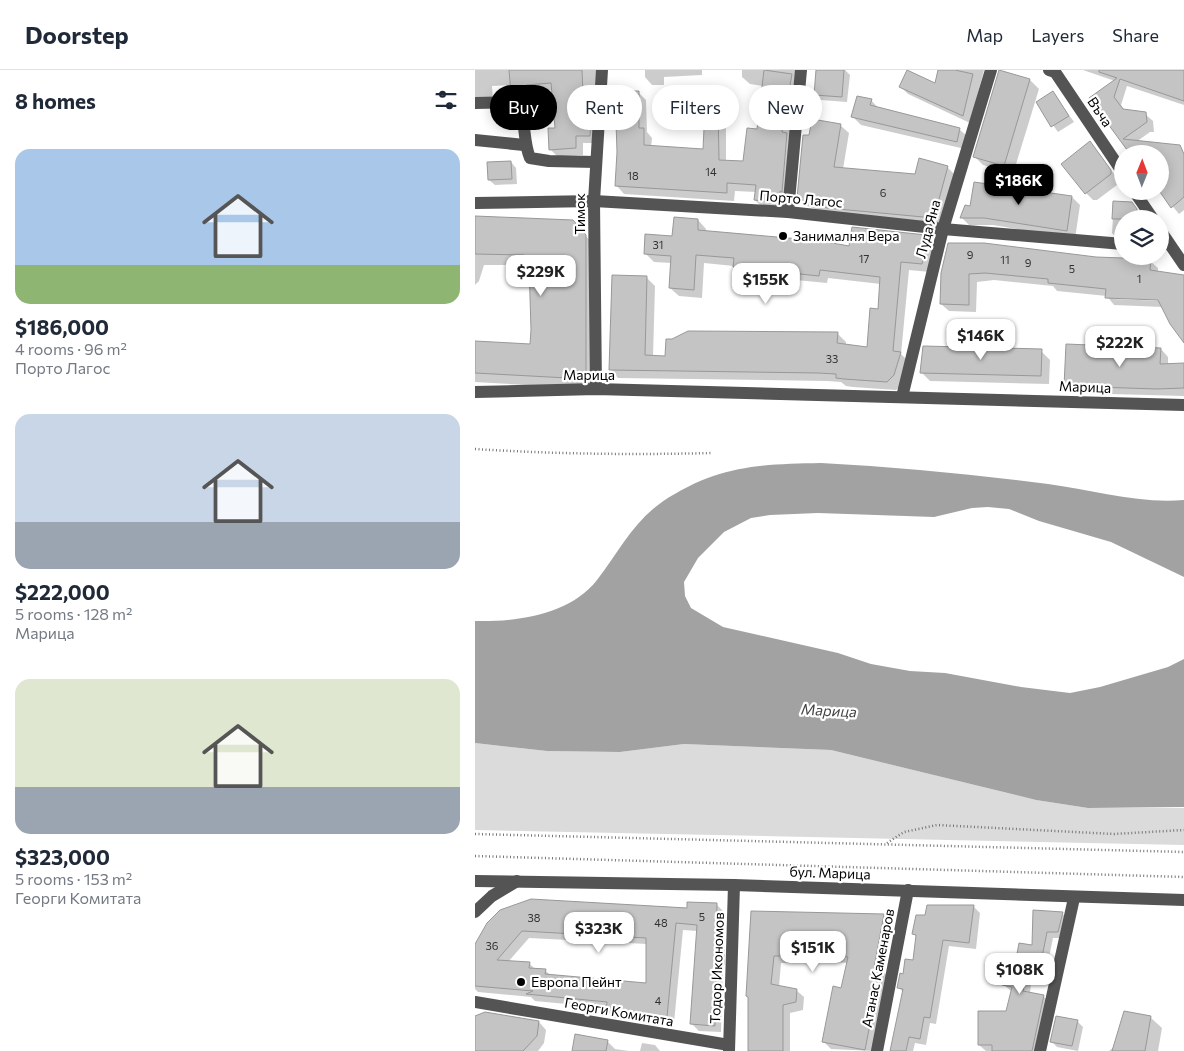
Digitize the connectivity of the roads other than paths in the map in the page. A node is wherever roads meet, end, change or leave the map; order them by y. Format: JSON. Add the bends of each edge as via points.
{"nodes":[{"id":1,"x":602,"y":70,"type":"edge"},
{"id":2,"x":801,"y":70,"type":"edge"},
{"id":3,"x":991,"y":70,"type":"edge"},
{"id":4,"x":1049,"y":70,"type":"edge"},
{"id":5,"x":475,"y":103,"type":"edge"},
{"id":6,"x":475,"y":140,"type":"edge"},
{"id":7,"x":524,"y":144,"type":"junction"},
{"id":8,"x":1114,"y":160,"type":"edge"},
{"id":9,"x":597,"y":162,"type":"junction"},
{"id":10,"x":594,"y":201,"type":"junction"},
{"id":11,"x":475,"y":203,"type":"edge"},
{"id":12,"x":788,"y":212,"type":"junction"},
{"id":13,"x":943,"y":229,"type":"junction"},
{"id":14,"x":1114,"y":243,"type":"edge"},
{"id":15,"x":1169,"y":251,"type":"edge"},
{"id":16,"x":1184,"y":265,"type":"edge"},
{"id":17,"x":596,"y":389,"type":"junction"},
{"id":18,"x":475,"y":392,"type":"edge"},
{"id":19,"x":902,"y":397,"type":"junction"},
{"id":20,"x":1184,"y":405,"type":"edge"},
{"id":21,"x":475,"y":881,"type":"edge"},
{"id":22,"x":517,"y":881,"type":"junction"},
{"id":23,"x":734,"y":885,"type":"junction"},
{"id":24,"x":908,"y":890,"type":"junction"},
{"id":25,"x":1074,"y":898,"type":"junction"},
{"id":26,"x":1184,"y":900,"type":"edge"},
{"id":27,"x":475,"y":912,"type":"edge"},
{"id":28,"x":475,"y":1002,"type":"edge"},
{"id":29,"x":729,"y":1048,"type":"edge"},
{"id":30,"x":877,"y":1051,"type":"edge"},
{"id":31,"x":1040,"y":1051,"type":"edge"}],
"edges":[{"from":1,"to":9,"type":"street","name":"Тимок"},
{"from":2,"to":12,"type":"street"},
{"from":3,"to":13,"type":"street","name":"Луда Яна"},
{"from":4,"to":8,"type":"street","name":"Въча","via":[[1055,72]]},
{"from":5,"to":7,"type":"street","via":[[516,102],[523,111]]},
{"from":6,"to":7,"type":"street"},
{"from":7,"to":9,"type":"street","via":[[529,158]]},
{"from":9,"to":10,"type":"street","name":"Тимок"},
{"from":10,"to":11,"type":"street","name":"Порто Лагос"},
{"from":10,"to":12,"type":"street","name":"Порто Лагос"},
{"from":10,"to":17,"type":"street","name":"Тимок"},
{"from":12,"to":13,"type":"street","name":"Порто Лагос"},
{"from":13,"to":14,"type":"street","name":"Порто Лагос"},
{"from":13,"to":19,"type":"street","name":"Луда Яна"},
{"from":15,"to":16,"type":"street"},
{"from":17,"to":18,"type":"street","name":"Марица"},
{"from":17,"to":19,"type":"street","name":"Марица"},
{"from":19,"to":20,"type":"street","name":"Марица"},
{"from":21,"to":22,"type":"street","name":"бул. Марица"},
{"from":22,"to":23,"type":"street","name":"бул. Марица"},
{"from":22,"to":27,"type":"street","via":[[492,896]]},
{"from":23,"to":24,"type":"street","name":"бул. Марица"},
{"from":23,"to":29,"type":"street","name":"Тодор Икономов"},
{"from":24,"to":25,"type":"street","name":"бул. Марица"},
{"from":24,"to":30,"type":"street","name":"Атанас Каменаров"},
{"from":25,"to":26,"type":"street","name":"бул. Марица"},
{"from":25,"to":31,"type":"street"},
{"from":28,"to":29,"type":"street","name":"Георги Комитата"}]}
